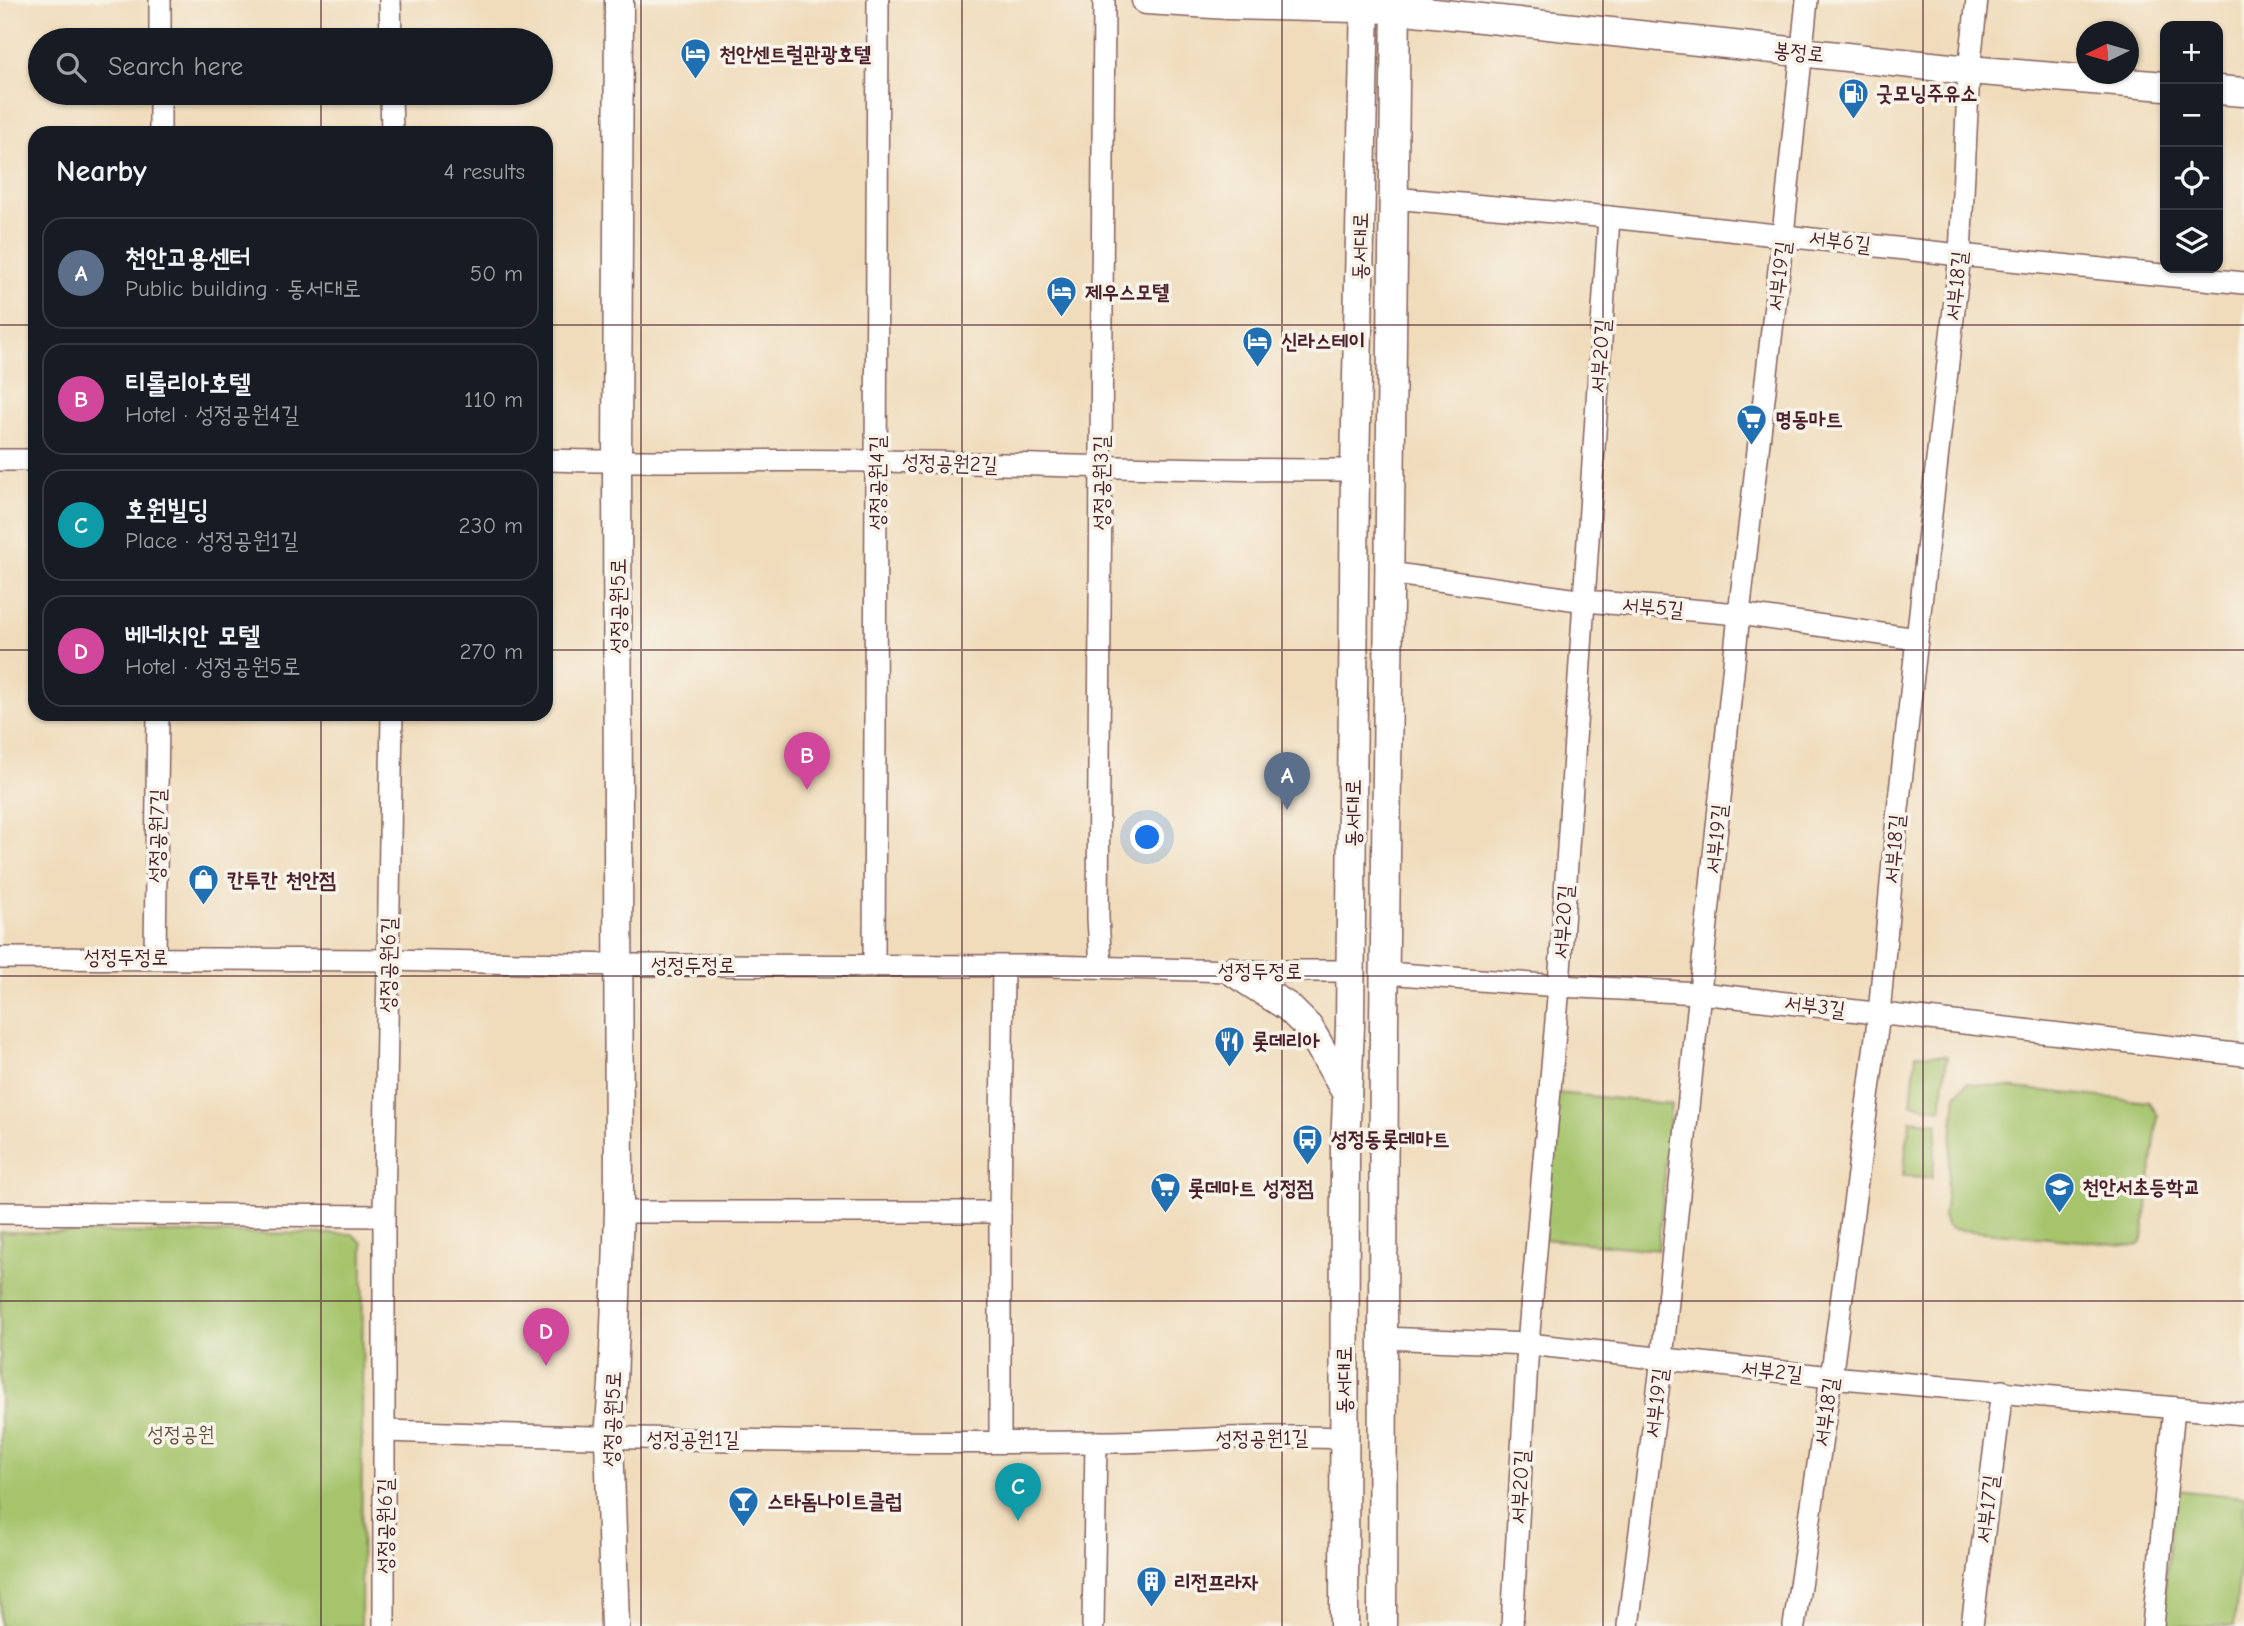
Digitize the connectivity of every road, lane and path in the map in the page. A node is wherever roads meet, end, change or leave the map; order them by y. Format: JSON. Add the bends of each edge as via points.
{"nodes":[{"id":1,"x":160,"y":0,"type":"edge"},
{"id":2,"x":390,"y":0,"type":"edge"},
{"id":3,"x":619,"y":0,"type":"edge"},
{"id":4,"x":878,"y":0,"type":"edge"},
{"id":5,"x":1104,"y":0,"type":"edge"},
{"id":6,"x":1146,"y":0,"type":"edge"},
{"id":7,"x":1807,"y":0,"type":"edge"},
{"id":8,"x":1977,"y":0,"type":"edge"},
{"id":9,"x":1365,"y":4,"type":"edge"},
{"id":10,"x":1409,"y":5,"type":"edge"},
{"id":11,"x":160,"y":28,"type":"edge"},
{"id":12,"x":391,"y":28,"type":"edge"},
{"id":13,"x":1802,"y":52,"type":"junction"},
{"id":14,"x":1969,"y":70,"type":"junction"},
{"id":15,"x":2160,"y":86,"type":"edge"},
{"id":16,"x":2223,"y":90,"type":"edge"},
{"id":17,"x":2244,"y":92,"type":"edge"},
{"id":18,"x":160,"y":105,"type":"edge"},
{"id":19,"x":391,"y":105,"type":"edge"},
{"id":20,"x":160,"y":126,"type":"edge"},
{"id":21,"x":392,"y":126,"type":"edge"},
{"id":22,"x":1393,"y":198,"type":"junction"},
{"id":23,"x":1609,"y":217,"type":"junction"},
{"id":24,"x":1783,"y":235,"type":"junction"},
{"id":25,"x":1960,"y":255,"type":"junction"},
{"id":26,"x":2244,"y":283,"type":"edge"},
{"id":27,"x":0,"y":460,"type":"edge"},
{"id":28,"x":28,"y":460,"type":"edge"},
{"id":29,"x":553,"y":460,"type":"edge"},
{"id":30,"x":878,"y":461,"type":"junction"},
{"id":31,"x":617,"y":462,"type":"junction"},
{"id":32,"x":1101,"y":467,"type":"junction"},
{"id":33,"x":1355,"y":470,"type":"junction"},
{"id":34,"x":1390,"y":573,"type":"junction"},
{"id":35,"x":1584,"y":601,"type":"junction"},
{"id":36,"x":1739,"y":614,"type":"junction"},
{"id":37,"x":1917,"y":639,"type":"junction"},
{"id":38,"x":158,"y":721,"type":"edge"},
{"id":39,"x":392,"y":721,"type":"edge"},
{"id":40,"x":155,"y":957,"type":"junction"},
{"id":41,"x":0,"y":958,"type":"edge"},
{"id":42,"x":388,"y":960,"type":"junction"},
{"id":43,"x":619,"y":965,"type":"junction"},
{"id":44,"x":874,"y":966,"type":"junction"},
{"id":45,"x":1003,"y":967,"type":"junction"},
{"id":46,"x":1101,"y":967,"type":"junction"},
{"id":47,"x":1232,"y":971,"type":"junction"},
{"id":48,"x":1350,"y":971,"type":"junction"},
{"id":49,"x":1386,"y":973,"type":"junction"},
{"id":50,"x":1559,"y":986,"type":"junction"},
{"id":51,"x":1700,"y":993,"type":"junction"},
{"id":52,"x":1879,"y":1014,"type":"junction"},
{"id":53,"x":2244,"y":1055,"type":"edge"},
{"id":54,"x":1347,"y":1094,"type":"junction"},
{"id":55,"x":619,"y":1212,"type":"junction"},
{"id":56,"x":1000,"y":1212,"type":"junction"},
{"id":57,"x":0,"y":1213,"type":"edge"},
{"id":58,"x":384,"y":1216,"type":"junction"},
{"id":59,"x":1383,"y":1338,"type":"junction"},
{"id":60,"x":1528,"y":1344,"type":"junction"},
{"id":61,"x":1662,"y":1359,"type":"junction"},
{"id":62,"x":1831,"y":1377,"type":"junction"},
{"id":63,"x":2002,"y":1391,"type":"junction"},
{"id":64,"x":2175,"y":1408,"type":"junction"},
{"id":65,"x":2244,"y":1413,"type":"edge"},
{"id":66,"x":385,"y":1431,"type":"junction"},
{"id":67,"x":1344,"y":1438,"type":"junction"},
{"id":68,"x":609,"y":1439,"type":"junction"},
{"id":69,"x":1000,"y":1442,"type":"junction"},
{"id":70,"x":1096,"y":1443,"type":"junction"},
{"id":71,"x":384,"y":1626,"type":"edge"},
{"id":72,"x":615,"y":1626,"type":"edge"},
{"id":73,"x":1093,"y":1626,"type":"edge"},
{"id":74,"x":1344,"y":1626,"type":"edge"},
{"id":75,"x":1382,"y":1626,"type":"edge"},
{"id":76,"x":1512,"y":1626,"type":"edge"},
{"id":77,"x":1628,"y":1626,"type":"edge"},
{"id":78,"x":1794,"y":1626,"type":"edge"},
{"id":79,"x":1972,"y":1626,"type":"edge"},
{"id":80,"x":2153,"y":1626,"type":"edge"}],
"edges":[{"from":1,"to":11,"type":"street"},
{"from":2,"to":12,"type":"street"},
{"from":3,"to":31,"type":"main road","name":"성정공원5로"},
{"from":4,"to":30,"type":"street","name":"성정공원4길"},
{"from":5,"to":32,"type":"street","name":"성정공원3길"},
{"from":6,"to":9,"type":"main road","name":"봉정로"},
{"from":7,"to":13,"type":"street","name":"서부19길"},
{"from":8,"to":14,"type":"street","name":"서부18길"},
{"from":9,"to":10,"type":"main road","name":"봉정로"},
{"from":9,"to":33,"type":"main road","name":"동서대로"},
{"from":10,"to":13,"type":"main road","name":"봉정로"},
{"from":10,"to":22,"type":"main road","name":"동서대로"},
{"from":13,"to":14,"type":"main road","name":"봉정로"},
{"from":13,"to":24,"type":"street","name":"서부19길"},
{"from":14,"to":15,"type":"main road","name":"봉정로"},
{"from":14,"to":25,"type":"street","name":"서부18길"},
{"from":16,"to":17,"type":"main road"},
{"from":18,"to":20,"type":"street"},
{"from":19,"to":21,"type":"street"},
{"from":22,"to":23,"type":"street","name":"서부6길"},
{"from":22,"to":34,"type":"main road","name":"동서대로"},
{"from":23,"to":24,"type":"street","name":"서부6길"},
{"from":23,"to":35,"type":"street","name":"서부20길"},
{"from":24,"to":25,"type":"street","name":"서부6길"},
{"from":24,"to":36,"type":"street","name":"서부19길"},
{"from":25,"to":26,"type":"street","name":"서부6길"},
{"from":25,"to":37,"type":"street","name":"서부18길"},
{"from":27,"to":28,"type":"street"},
{"from":29,"to":31,"type":"street","name":"성정공원2길"},
{"from":30,"to":31,"type":"street","name":"성정공원2길"},
{"from":30,"to":32,"type":"street","name":"성정공원2길"},
{"from":30,"to":44,"type":"street","name":"성정공원4길"},
{"from":31,"to":43,"type":"main road","name":"성정공원5로"},
{"from":32,"to":33,"type":"street","name":"성정공원2길"},
{"from":32,"to":46,"type":"street","name":"성정공원3길"},
{"from":33,"to":48,"type":"main road","name":"동서대로"},
{"from":34,"to":35,"type":"street","name":"서부5길"},
{"from":34,"to":49,"type":"main road","name":"동서대로"},
{"from":35,"to":36,"type":"street","name":"서부5길"},
{"from":35,"to":50,"type":"street","name":"서부20길"},
{"from":36,"to":37,"type":"street","name":"서부5길"},
{"from":36,"to":51,"type":"street","name":"서부19길"},
{"from":37,"to":52,"type":"street","name":"서부18길"},
{"from":38,"to":40,"type":"street","name":"성정공원7길"},
{"from":39,"to":42,"type":"street","name":"성정공원6길"},
{"from":40,"to":41,"type":"street","name":"성정두정로"},
{"from":40,"to":42,"type":"street","name":"성정두정로"},
{"from":42,"to":43,"type":"street","name":"성정두정로"},
{"from":42,"to":58,"type":"street","name":"성정공원6길"},
{"from":43,"to":44,"type":"street","name":"성정두정로"},
{"from":43,"to":55,"type":"main road","name":"성정공원5로"},
{"from":44,"to":45,"type":"street","name":"성정두정로"},
{"from":45,"to":46,"type":"street","name":"성정두정로"},
{"from":45,"to":56,"type":"street"},
{"from":46,"to":47,"type":"street","name":"성정두정로"},
{"from":47,"to":48,"type":"street","name":"성정두정로"},
{"from":47,"to":54,"type":"main road","via":[[1288,1007],[1309,1028]]},
{"from":48,"to":49,"type":"main road","name":"성정두정로"},
{"from":48,"to":54,"type":"main road","name":"동서대로"},
{"from":49,"to":50,"type":"street","name":"서부3길"},
{"from":49,"to":59,"type":"main road","name":"동서대로"},
{"from":50,"to":51,"type":"street","name":"서부3길"},
{"from":50,"to":60,"type":"street","name":"서부20길"},
{"from":51,"to":52,"type":"street","name":"서부3길"},
{"from":51,"to":61,"type":"street","name":"서부19길"},
{"from":52,"to":53,"type":"street","name":"서부3길"},
{"from":52,"to":62,"type":"street","name":"서부18길"},
{"from":54,"to":67,"type":"main road","name":"동서대로"},
{"from":55,"to":56,"type":"street"},
{"from":55,"to":68,"type":"main road","name":"성정공원5로"},
{"from":56,"to":69,"type":"street"},
{"from":57,"to":58,"type":"street"},
{"from":58,"to":66,"type":"street","name":"성정공원6길"},
{"from":59,"to":60,"type":"street","name":"서부2길"},
{"from":59,"to":75,"type":"main road","name":"동서대로"},
{"from":60,"to":61,"type":"street","name":"서부2길"},
{"from":60,"to":76,"type":"street","name":"서부20길"},
{"from":61,"to":62,"type":"street","name":"서부2길"},
{"from":61,"to":77,"type":"street","name":"서부19길"},
{"from":62,"to":63,"type":"street","name":"서부2길"},
{"from":62,"to":78,"type":"street","name":"서부18길"},
{"from":63,"to":64,"type":"street","name":"서부2길"},
{"from":63,"to":79,"type":"street","name":"서부17길"},
{"from":64,"to":65,"type":"street","name":"서부2길"},
{"from":64,"to":80,"type":"street"},
{"from":66,"to":68,"type":"street","name":"성정공원1길"},
{"from":66,"to":71,"type":"street","name":"성정공원6길"},
{"from":67,"to":70,"type":"street","name":"성정공원1길"},
{"from":67,"to":74,"type":"main road","name":"동서대로"},
{"from":68,"to":69,"type":"street","name":"성정공원1길"},
{"from":68,"to":72,"type":"main road","name":"성정공원5로"},
{"from":69,"to":70,"type":"street","name":"성정공원1길"},
{"from":70,"to":73,"type":"street"}]}
